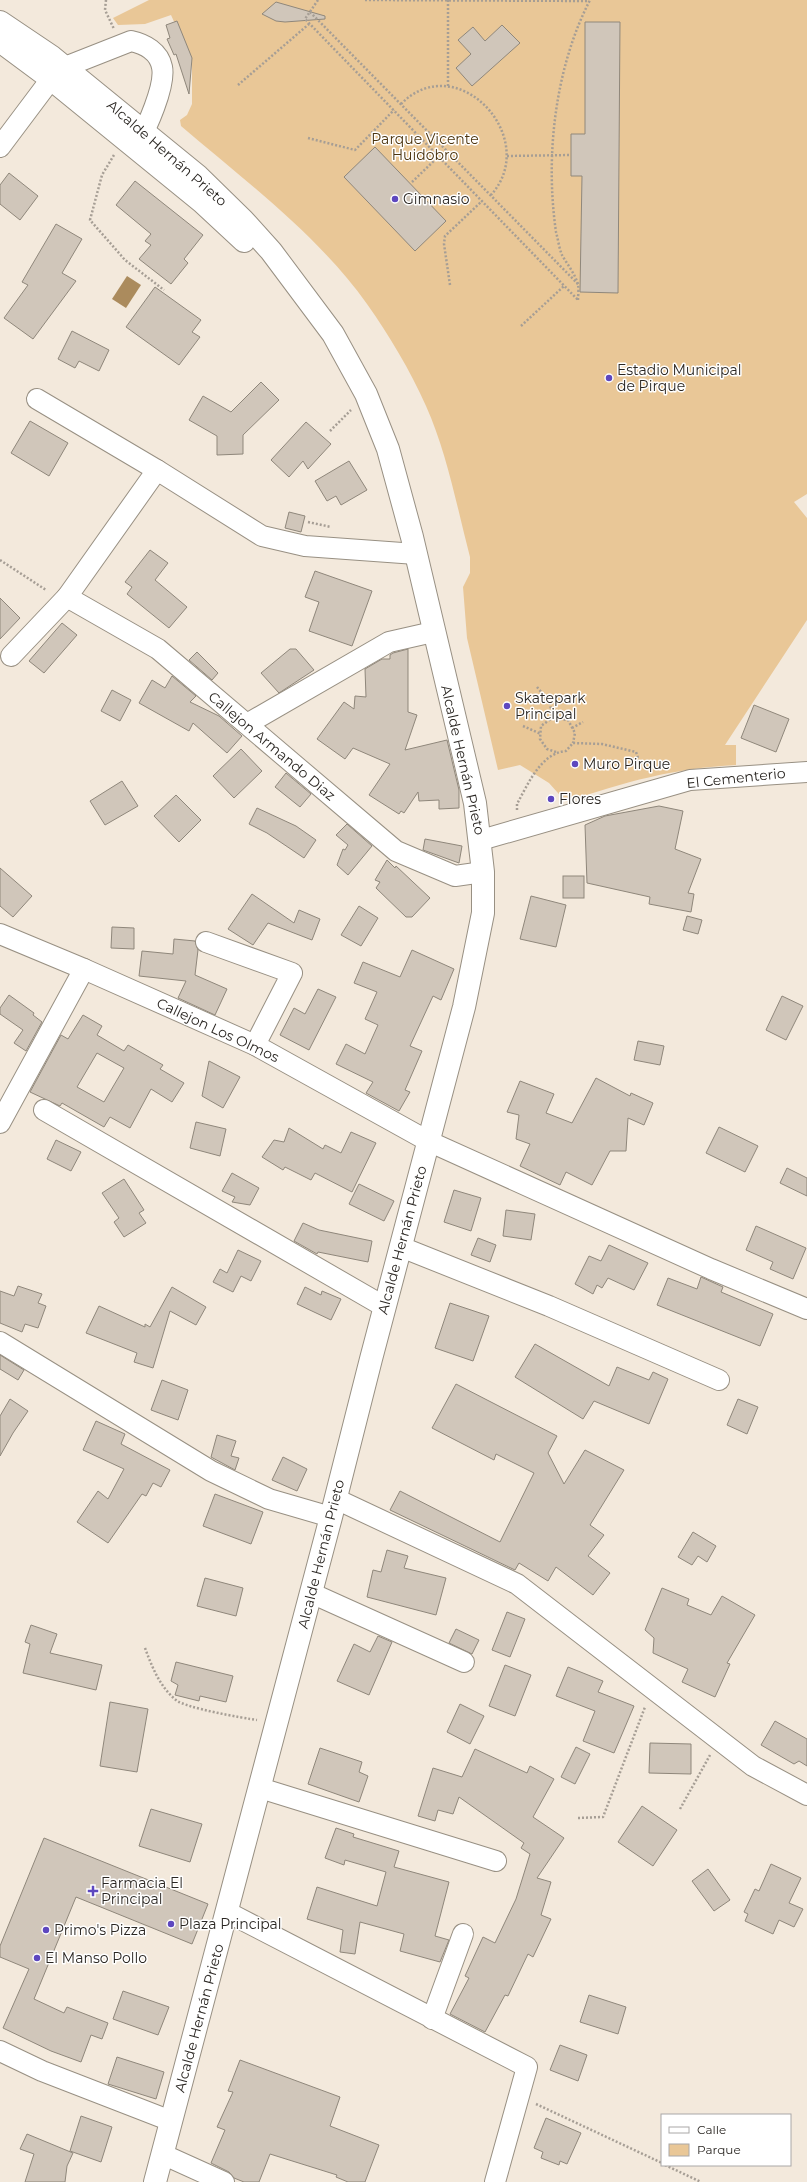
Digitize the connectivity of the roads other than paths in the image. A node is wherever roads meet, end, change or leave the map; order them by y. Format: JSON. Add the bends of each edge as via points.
{"nodes":[{"id":1,"x":0,"y":22,"type":"edge"},
{"id":2,"x":0,"y":41,"type":"edge"},
{"id":3,"x":58,"y":73,"type":"junction"},
{"id":4,"x":134,"y":139,"type":"junction"},
{"id":5,"x":0,"y":147,"type":"edge"},
{"id":6,"x":37,"y":399,"type":"dead end"},
{"id":7,"x":157,"y":470,"type":"junction"},
{"id":8,"x":416,"y":554,"type":"junction"},
{"id":9,"x":69,"y":594,"type":"junction"},
{"id":10,"x":433,"y":632,"type":"junction"},
{"id":11,"x":11,"y":656,"type":"dead end"},
{"id":12,"x":247,"y":724,"type":"junction"},
{"id":13,"x":807,"y":772,"type":"edge"},
{"id":14,"x":481,"y":840,"type":"junction"},
{"id":15,"x":483,"y":872,"type":"junction"},
{"id":16,"x":0,"y":934,"type":"edge"},
{"id":17,"x":206,"y":942,"type":"dead end"},
{"id":18,"x":84,"y":969,"type":"junction"},
{"id":19,"x":255,"y":1045,"type":"junction"},
{"id":20,"x":44,"y":1110,"type":"dead end"},
{"id":21,"x":0,"y":1123,"type":"edge"},
{"id":22,"x":428,"y":1141,"type":"junction"},
{"id":23,"x":401,"y":1247,"type":"junction"},
{"id":24,"x":385,"y":1306,"type":"junction"},
{"id":25,"x":807,"y":1309,"type":"edge"},
{"id":26,"x":0,"y":1342,"type":"edge"},
{"id":27,"x":719,"y":1380,"type":"dead end"},
{"id":28,"x":334,"y":1508,"type":"junction"},
{"id":29,"x":311,"y":1593,"type":"junction"},
{"id":30,"x":464,"y":1662,"type":"dead end"},
{"id":31,"x":260,"y":1788,"type":"junction"},
{"id":32,"x":807,"y":1795,"type":"edge"},
{"id":33,"x":496,"y":1861,"type":"dead end"},
{"id":34,"x":227,"y":1912,"type":"junction"},
{"id":35,"x":463,"y":1934,"type":"dead end"},
{"id":36,"x":432,"y":2019,"type":"junction"},
{"id":37,"x":0,"y":2051,"type":"edge"},
{"id":38,"x":171,"y":2121,"type":"junction"},
{"id":39,"x":162,"y":2154,"type":"junction"},
{"id":40,"x":155,"y":2182,"type":"edge"},
{"id":41,"x":224,"y":2182,"type":"edge"},
{"id":42,"x":494,"y":2182,"type":"edge"}],
"edges":[{"from":1,"to":3,"type":"main road","name":"Alcalde Hernán Prieto"},
{"from":2,"to":3,"type":"main road","name":"Alcalde Hernán Prieto"},
{"from":3,"to":4,"type":"main road","name":"Alcalde Hernán Prieto"},
{"from":3,"to":4,"type":"street","via":[[131,41],[141,43],[154,52],[162,67],[161,83]]},
{"from":3,"to":5,"type":"street"},
{"from":4,"to":8,"type":"main road","name":"Alcalde Hernán Prieto","via":[[198,176],[243,220],[271,251],[340,346],[366,394],[388,449]]},
{"from":6,"to":7,"type":"street"},
{"from":7,"to":8,"type":"street","via":[[262,536],[304,546]]},
{"from":7,"to":9,"type":"street"},
{"from":8,"to":10,"type":"main road","name":"Alcalde Hernán Prieto"},
{"from":9,"to":11,"type":"street"},
{"from":9,"to":12,"type":"street","name":"Callejon Armando Diaz","via":[[158,648]]},
{"from":10,"to":12,"type":"street","via":[[389,642]]},
{"from":10,"to":14,"type":"main road","name":"Alcalde Hernán Prieto","via":[[475,803]]},
{"from":12,"to":15,"type":"street","name":"Callejon Armando Diaz","via":[[396,851],[455,876]]},
{"from":13,"to":14,"type":"street","name":"El Cementerio","via":[[690,780]]},
{"from":14,"to":15,"type":"main road","name":"Alcalde Hernán Prieto"},
{"from":15,"to":22,"type":"main road","name":"Alcalde Hernán Prieto","via":[[483,913],[480,930],[464,1007]]},
{"from":16,"to":18,"type":"street","name":"Callejon Los Olmos"},
{"from":17,"to":19,"type":"street","via":[[292,973]]},
{"from":18,"to":19,"type":"street","name":"Callejon Los Olmos"},
{"from":18,"to":21,"type":"street"},
{"from":19,"to":22,"type":"street","name":"Callejon Los Olmos"},
{"from":20,"to":24,"type":"street"},
{"from":22,"to":23,"type":"main road","name":"Alcalde Hernán Prieto"},
{"from":22,"to":25,"type":"street","name":"Callejon Los Olmos","via":[[711,1269]]},
{"from":23,"to":24,"type":"main road","name":"Alcalde Hernán Prieto"},
{"from":23,"to":27,"type":"street","via":[[550,1306]]},
{"from":24,"to":28,"type":"main road","name":"Alcalde Hernán Prieto"},
{"from":26,"to":28,"type":"street","via":[[211,1471],[269,1499]]},
{"from":28,"to":29,"type":"main road","name":"Alcalde Hernán Prieto"},
{"from":28,"to":32,"type":"street","via":[[517,1584],[753,1766]]},
{"from":29,"to":30,"type":"street"},
{"from":29,"to":31,"type":"main road","name":"Alcalde Hernán Prieto"},
{"from":31,"to":33,"type":"street"},
{"from":31,"to":34,"type":"main road","name":"Alcalde Hernán Prieto"},
{"from":34,"to":36,"type":"street"},
{"from":34,"to":38,"type":"main road","name":"Alcalde Hernán Prieto"},
{"from":35,"to":36,"type":"street"},
{"from":36,"to":42,"type":"street","via":[[527,2067]]},
{"from":37,"to":38,"type":"street","via":[[42,2071]]},
{"from":38,"to":39,"type":"main road","name":"Alcalde Hernán Prieto"},
{"from":39,"to":40,"type":"main road","name":"Alcalde Hernán Prieto"},
{"from":39,"to":41,"type":"street"}]}
